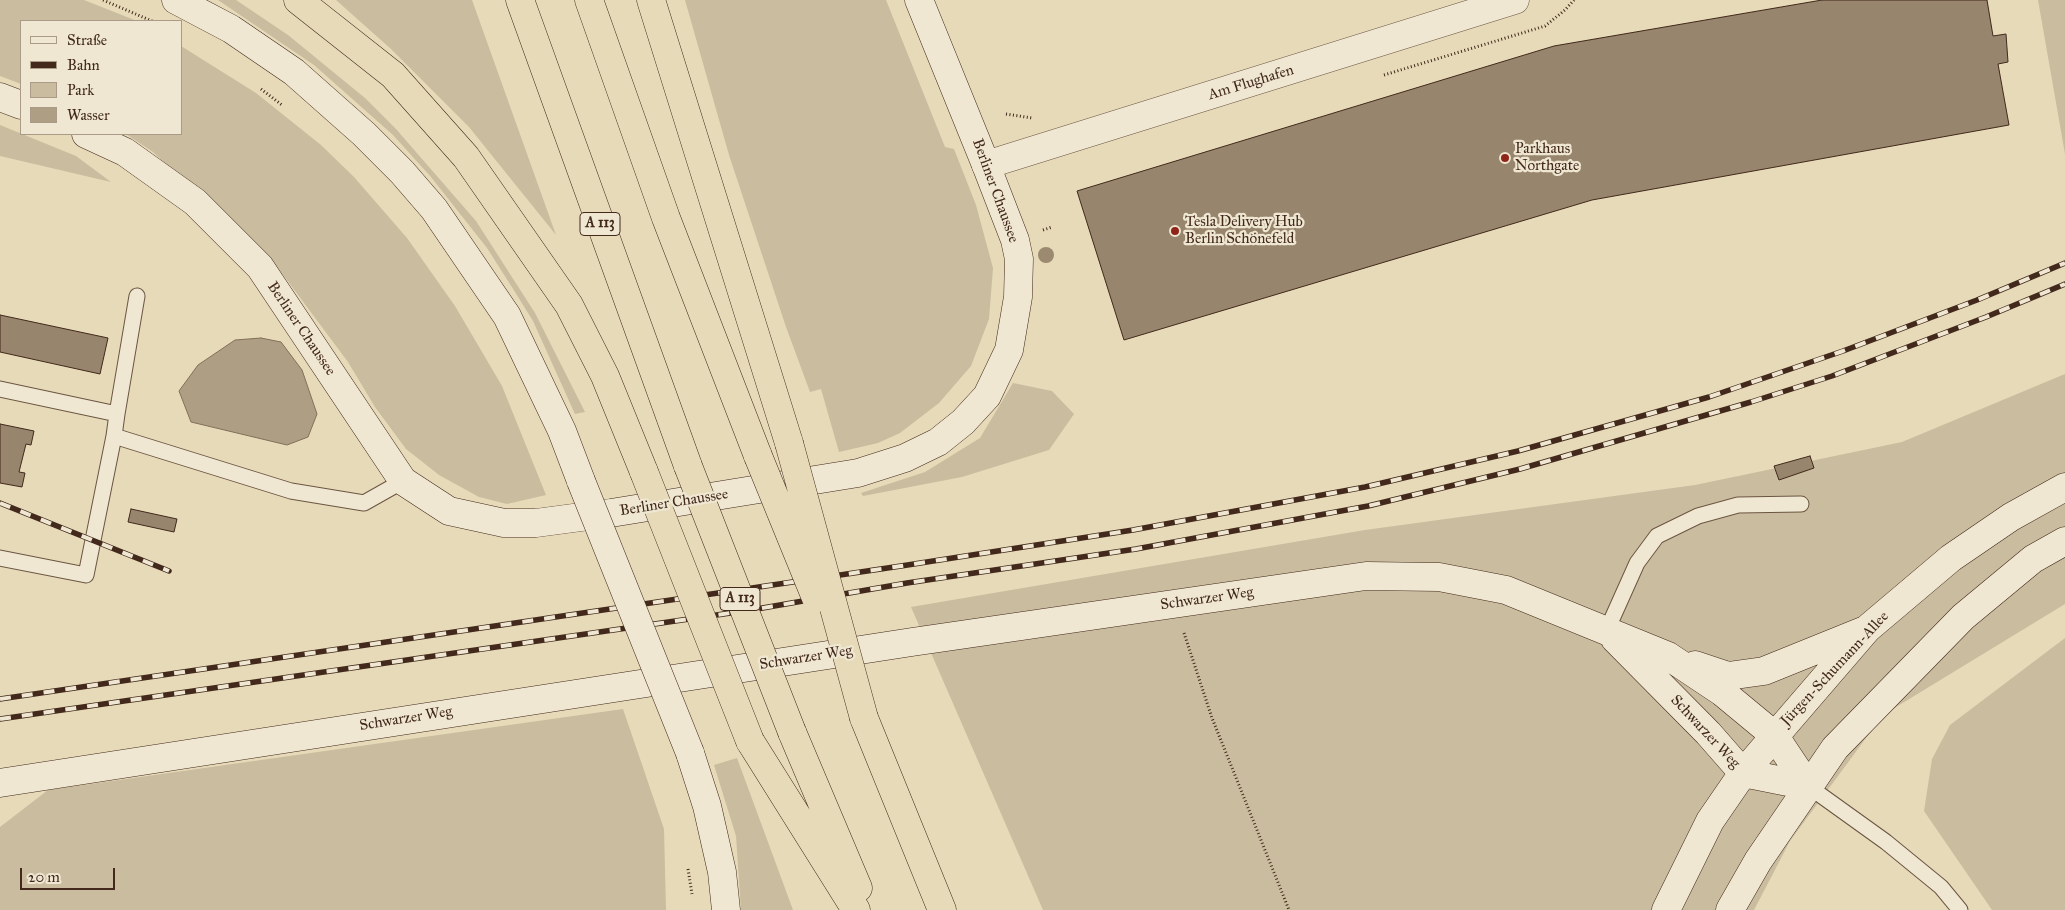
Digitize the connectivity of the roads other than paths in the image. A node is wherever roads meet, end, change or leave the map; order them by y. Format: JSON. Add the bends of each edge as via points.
{"nodes":[{"id":1,"x":176,"y":0,"type":"edge"},
{"id":2,"x":520,"y":0,"type":"edge"},
{"id":3,"x":588,"y":0,"type":"edge"},
{"id":4,"x":650,"y":0,"type":"edge"},
{"id":5,"x":919,"y":0,"type":"edge"},
{"id":6,"x":1515,"y":0,"type":"edge"},
{"id":7,"x":305,"y":4,"type":"edge"},
{"id":8,"x":0,"y":97,"type":"edge"},
{"id":9,"x":20,"y":105,"type":"edge"},
{"id":10,"x":88,"y":135,"type":"edge"},
{"id":11,"x":986,"y":165,"type":"junction"},
{"id":12,"x":137,"y":296,"type":"dead end"},
{"id":13,"x":0,"y":389,"type":"edge"},
{"id":14,"x":117,"y":414,"type":"junction"},
{"id":15,"x":114,"y":436,"type":"junction"},
{"id":16,"x":403,"y":481,"type":"junction"},
{"id":17,"x":2065,"y":486,"type":"edge"},
{"id":18,"x":1801,"y":504,"type":"dead end"},
{"id":19,"x":2065,"y":541,"type":"edge"},
{"id":20,"x":0,"y":558,"type":"edge"},
{"id":21,"x":1868,"y":629,"type":"junction"},
{"id":22,"x":1607,"y":630,"type":"junction"},
{"id":23,"x":1668,"y":656,"type":"junction"},
{"id":24,"x":864,"y":718,"type":"junction"},
{"id":25,"x":1774,"y":735,"type":"junction"},
{"id":26,"x":1743,"y":773,"type":"junction"},
{"id":27,"x":0,"y":783,"type":"edge"},
{"id":28,"x":1808,"y":786,"type":"junction"},
{"id":29,"x":726,"y":910,"type":"edge"},
{"id":30,"x":856,"y":910,"type":"edge"},
{"id":31,"x":867,"y":910,"type":"edge"},
{"id":32,"x":942,"y":910,"type":"edge"},
{"id":33,"x":1666,"y":910,"type":"edge"},
{"id":34,"x":1730,"y":910,"type":"edge"},
{"id":35,"x":1960,"y":910,"type":"edge"}],
"edges":[{"from":1,"to":29,"type":"street","bridge":true,"via":[[231,29],[294,72],[364,134],[439,217],[507,316],[562,431],[690,754],[709,814],[722,872]]},
{"from":2,"to":31,"type":"highway","number":"A 113","bridge":true,"via":[[688,466],[792,732]]},
{"from":3,"to":24,"type":"highway","bridge":true,"via":[[666,218]]},
{"from":4,"to":24,"type":"highway","bridge":true,"via":[[789,443]]},
{"from":5,"to":11,"type":"street","name":"Berliner Chaussee"},
{"from":6,"to":11,"type":"street","name":"Am Flughafen"},
{"from":7,"to":30,"type":"highway","bridge":true,"via":[[394,75],[466,157],[569,305],[605,376],[750,741]]},
{"from":8,"to":9,"type":"street"},
{"from":10,"to":16,"type":"street","name":"Berliner Chaussee","via":[[125,152],[195,202],[260,267]]},
{"from":11,"to":16,"type":"street","name":"Berliner Chaussee","via":[[1019,259],[1018,297],[1009,350],[986,396],[963,422],[938,442],[905,458],[858,473],[536,523],[504,523],[449,511]]},
{"from":12,"to":14,"type":"lane"},
{"from":13,"to":14,"type":"lane"},
{"from":14,"to":15,"type":"lane"},
{"from":15,"to":16,"type":"lane","via":[[291,491],[364,503]]},
{"from":15,"to":20,"type":"lane","via":[[86,575]]},
{"from":17,"to":21,"type":"street","name":"Jürgen-Schumann-Allee","via":[[2011,517],[1951,558]]},
{"from":18,"to":22,"type":"lane","via":[[1738,504],[1698,516],[1657,536],[1637,563]]},
{"from":19,"to":28,"type":"street","via":[[2034,559],[1963,617],[1835,748]]},
{"from":21,"to":23,"type":"street","via":[[1764,671],[1728,676]]},
{"from":21,"to":25,"type":"street","name":"Jürgen-Schumann-Allee"},
{"from":22,"to":23,"type":"street","name":"Schwarzer Weg"},
{"from":22,"to":26,"type":"street","name":"Schwarzer Weg","via":[[1708,732]]},
{"from":22,"to":27,"type":"street","name":"Schwarzer Weg","via":[[1506,590],[1439,577],[1366,576]]},
{"from":23,"to":25,"type":"street","name":"Schwarzer Weg","via":[[1722,692]]},
{"from":24,"to":32,"type":"highway"},
{"from":25,"to":26,"type":"street","name":"Jürgen-Schumann-Allee"},
{"from":25,"to":28,"type":"street","name":"Schwarzer Weg"},
{"from":26,"to":28,"type":"street","name":"Schwarzer Weg"},
{"from":26,"to":33,"type":"street","name":"Jürgen-Schumann-Allee","via":[[1710,821]]},
{"from":28,"to":34,"type":"street"},
{"from":28,"to":35,"type":"lane","via":[[1886,842],[1941,888]]}]}
